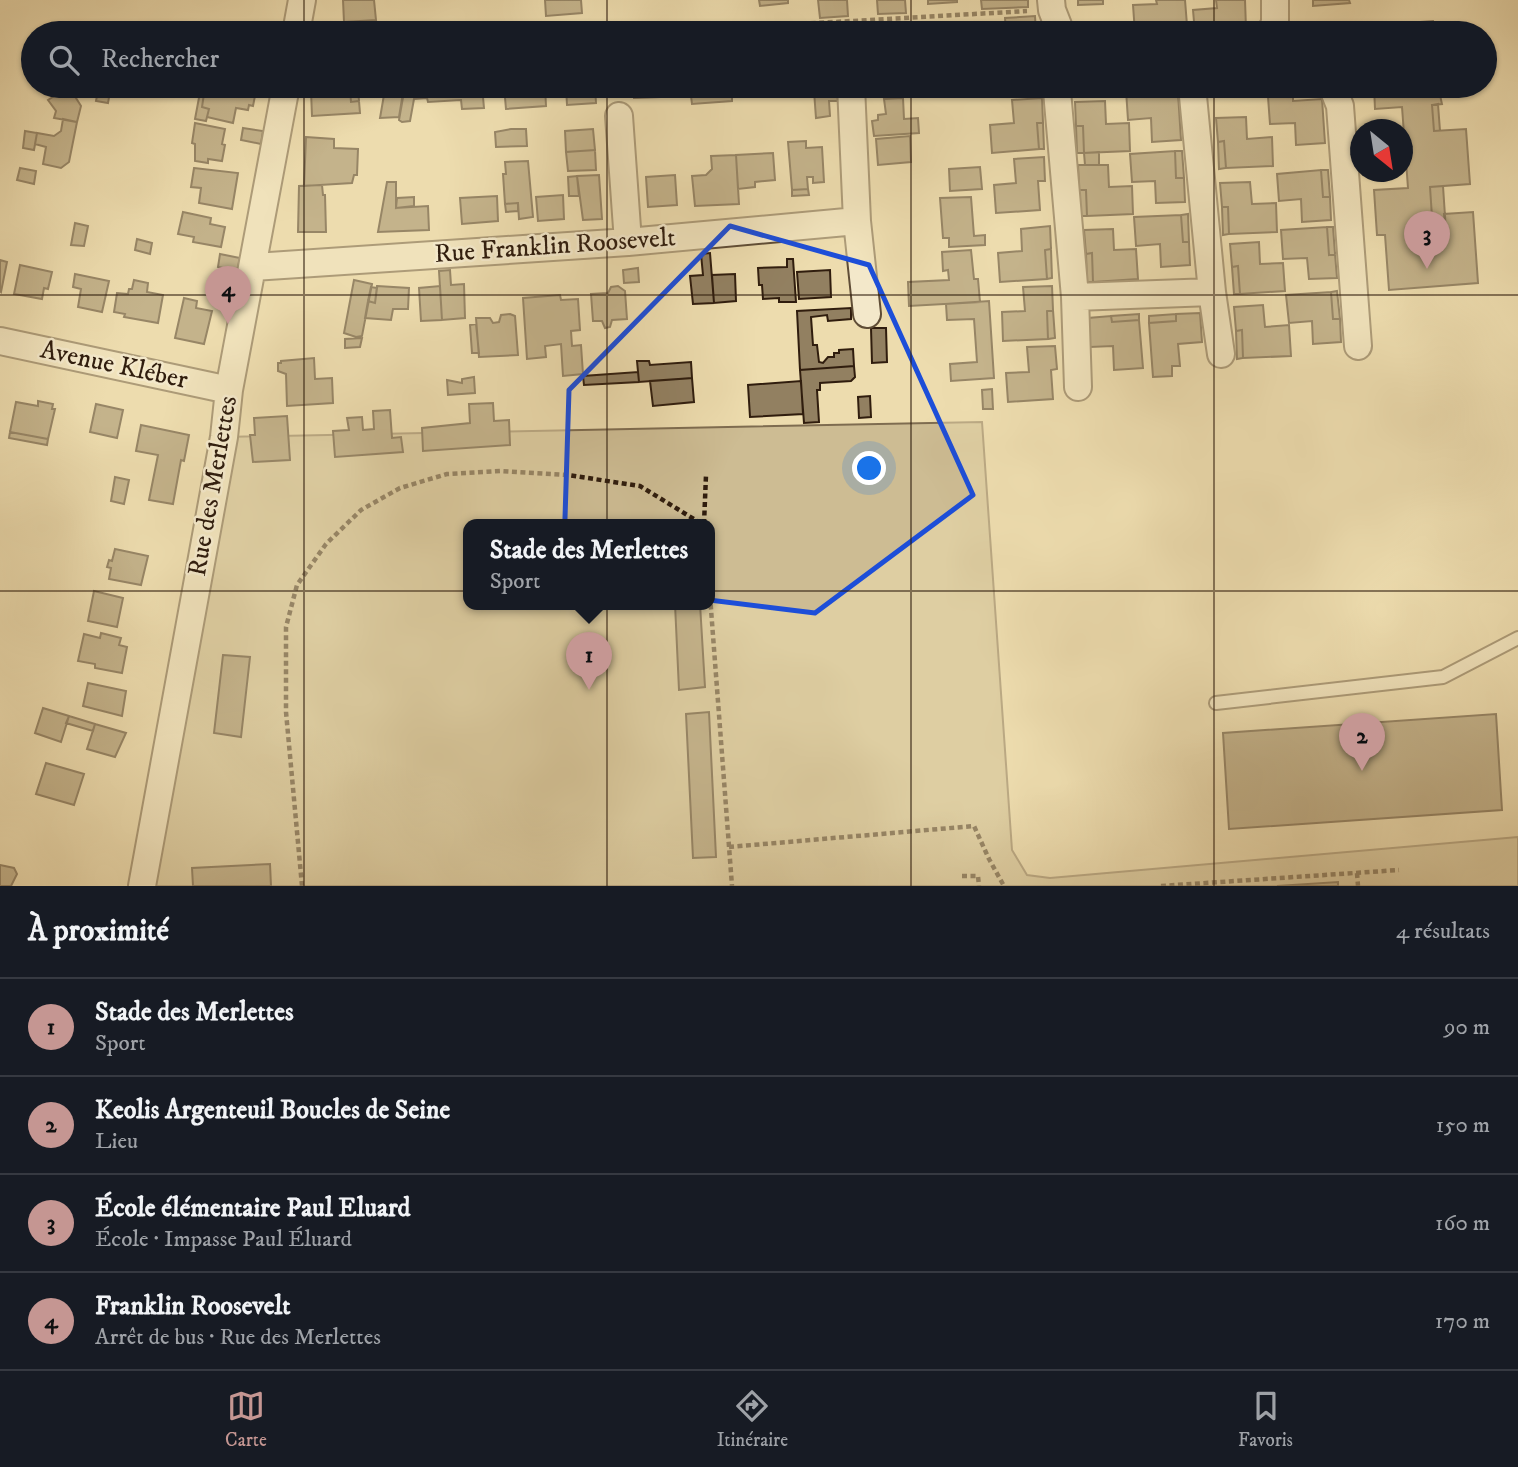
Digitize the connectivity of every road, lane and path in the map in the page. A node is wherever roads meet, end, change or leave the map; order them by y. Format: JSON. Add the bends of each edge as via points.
{"nodes":[{"id":1,"x":302,"y":0,"type":"edge"},
{"id":2,"x":1275,"y":0,"type":"edge"},
{"id":3,"x":1055,"y":14,"type":"edge"},
{"id":4,"x":298,"y":21,"type":"edge"},
{"id":5,"x":902,"y":21,"type":"edge"},
{"id":6,"x":1275,"y":21,"type":"edge"},
{"id":7,"x":284,"y":98,"type":"edge"},
{"id":8,"x":852,"y":98,"type":"edge"},
{"id":9,"x":1058,"y":98,"type":"edge"},
{"id":10,"x":1193,"y":98,"type":"edge"},
{"id":11,"x":1337,"y":98,"type":"edge"},
{"id":12,"x":619,"y":116,"type":"dead end"},
{"id":13,"x":857,"y":221,"type":"junction"},
{"id":14,"x":628,"y":242,"type":"junction"},
{"id":15,"x":253,"y":267,"type":"junction"},
{"id":16,"x":1212,"y":292,"type":"junction"},
{"id":17,"x":1075,"y":297,"type":"junction"},
{"id":18,"x":867,"y":314,"type":"dead end"},
{"id":19,"x":0,"y":341,"type":"edge"},
{"id":20,"x":1358,"y":345,"type":"dead end"},
{"id":21,"x":1221,"y":354,"type":"dead end"},
{"id":22,"x":1078,"y":387,"type":"dead end"},
{"id":23,"x":229,"y":390,"type":"junction"},
{"id":24,"x":706,"y":475,"type":"dead end"},
{"id":25,"x":695,"y":519,"type":"edge"},
{"id":26,"x":703,"y":519,"type":"edge"},
{"id":27,"x":711,"y":610,"type":"edge"},
{"id":28,"x":1518,"y":638,"type":"edge"},
{"id":29,"x":1216,"y":704,"type":"dead end"},
{"id":30,"x":729,"y":847,"type":"junction"},
{"id":31,"x":1399,"y":870,"type":"dead end"},
{"id":32,"x":1357,"y":873,"type":"junction"},
{"id":33,"x":962,"y":876,"type":"dead end"},
{"id":34,"x":142,"y":886,"type":"edge"},
{"id":35,"x":302,"y":886,"type":"edge"},
{"id":36,"x":732,"y":886,"type":"edge"},
{"id":37,"x":979,"y":886,"type":"edge"},
{"id":38,"x":1004,"y":886,"type":"edge"},
{"id":39,"x":1161,"y":886,"type":"edge"},
{"id":40,"x":1358,"y":886,"type":"edge"}],
"edges":[{"from":1,"to":4,"type":"street"},
{"from":2,"to":6,"type":"street"},
{"from":3,"to":5,"type":"path"},
{"from":7,"to":15,"type":"street","name":"Rue des Merlettes"},
{"from":8,"to":13,"type":"street"},
{"from":9,"to":17,"type":"street"},
{"from":10,"to":16,"type":"street"},
{"from":11,"to":20,"type":"street"},
{"from":12,"to":14,"type":"street"},
{"from":13,"to":14,"type":"street","name":"Rue Franklin Roosevelt"},
{"from":13,"to":18,"type":"street"},
{"from":14,"to":15,"type":"street","name":"Rue Franklin Roosevelt"},
{"from":15,"to":23,"type":"street","name":"Rue des Merlettes"},
{"from":16,"to":17,"type":"street"},
{"from":16,"to":21,"type":"street"},
{"from":17,"to":22,"type":"street"},
{"from":19,"to":23,"type":"street","name":"Avenue Kléber"},
{"from":23,"to":34,"type":"street","name":"Rue des Merlettes"},
{"from":24,"to":26,"type":"path"},
{"from":25,"to":35,"type":"path","via":[[640,486],[500,471],[447,474],[400,488],[361,510],[326,544],[298,585],[286,627],[286,712]]},
{"from":27,"to":30,"type":"path"},
{"from":28,"to":29,"type":"lane","via":[[1443,677]]},
{"from":30,"to":36,"type":"path"},
{"from":30,"to":38,"type":"path","via":[[974,826]]},
{"from":31,"to":32,"type":"path"},
{"from":32,"to":39,"type":"path"},
{"from":32,"to":40,"type":"path"},
{"from":33,"to":37,"type":"path","via":[[978,876]]}]}
